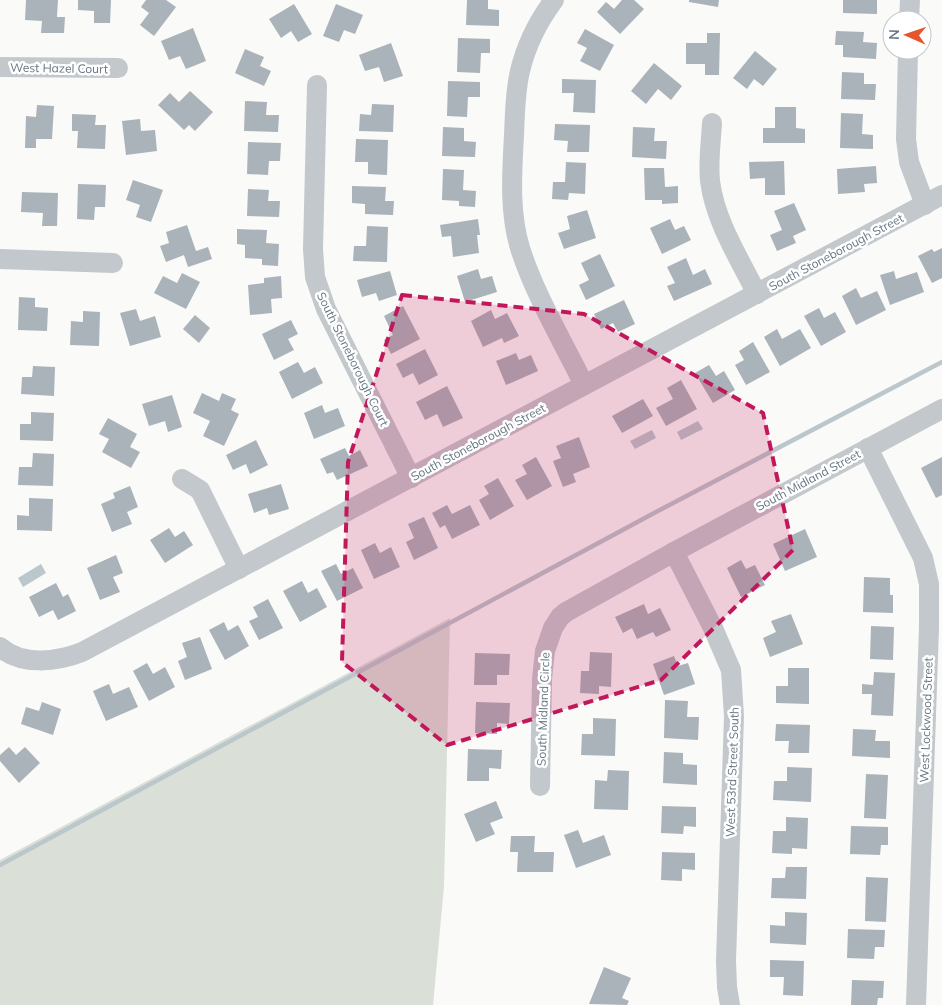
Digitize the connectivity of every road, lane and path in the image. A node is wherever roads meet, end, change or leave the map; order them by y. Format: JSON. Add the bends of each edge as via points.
{"nodes":[{"id":1,"x":554,"y":0,"type":"edge"},
{"id":2,"x":908,"y":60,"type":"edge"},
{"id":3,"x":0,"y":67,"type":"edge"},
{"id":4,"x":118,"y":68,"type":"dead end"},
{"id":5,"x":317,"y":85,"type":"dead end"},
{"id":6,"x":712,"y":123,"type":"dead end"},
{"id":7,"x":933,"y":200,"type":"edge"},
{"id":8,"x":0,"y":259,"type":"edge"},
{"id":9,"x":113,"y":263,"type":"dead end"},
{"id":10,"x":757,"y":294,"type":"junction"},
{"id":11,"x":584,"y":385,"type":"junction"},
{"id":12,"x":942,"y":409,"type":"edge"},
{"id":13,"x":868,"y":448,"type":"junction"},
{"id":14,"x":411,"y":478,"type":"junction"},
{"id":15,"x":182,"y":480,"type":"dead end"},
{"id":16,"x":674,"y":552,"type":"junction"},
{"id":17,"x":239,"y":569,"type":"junction"},
{"id":18,"x":3,"y":656,"type":"edge"},
{"id":19,"x":540,"y":786,"type":"dead end"},
{"id":20,"x":730,"y":1005,"type":"edge"},
{"id":21,"x":916,"y":1005,"type":"edge"}],
"edges":[{"from":1,"to":11,"type":"street","via":[[526,50],[520,72],[515,100],[512,164],[514,212],[520,248]]},
{"from":2,"to":7,"type":"street","via":[[906,139],[909,162]]},
{"from":3,"to":4,"type":"street","name":"West Hazel Court"},
{"from":5,"to":14,"type":"street","name":"South Stoneborough Court","via":[[315,277],[326,309]]},
{"from":6,"to":10,"type":"street","via":[[710,162],[713,196],[720,218]]},
{"from":7,"to":10,"type":"street","name":"South Stoneborough Street"},
{"from":8,"to":9,"type":"street"},
{"from":10,"to":11,"type":"street","name":"South Stoneborough Street"},
{"from":11,"to":14,"type":"street","name":"South Stoneborough Street"},
{"from":12,"to":13,"type":"street","name":"South Midland Street"},
{"from":13,"to":16,"type":"street","name":"South Midland Street"},
{"from":13,"to":21,"type":"street","name":"West Lockwood Street","via":[[923,558],[928,584],[930,628]]},
{"from":14,"to":17,"type":"street","name":"South Stoneborough Street"},
{"from":15,"to":17,"type":"street","via":[[200,490]]},
{"from":16,"to":19,"type":"street","name":"South Midland Circle","via":[[566,612],[553,628],[545,651],[542,679]]},
{"from":16,"to":20,"type":"street","name":"West 53rd Street South","via":[[731,670],[734,693],[726,961]]},
{"from":17,"to":18,"type":"street","name":"South Stoneborough Street","via":[[79,654],[53,661]]}]}
